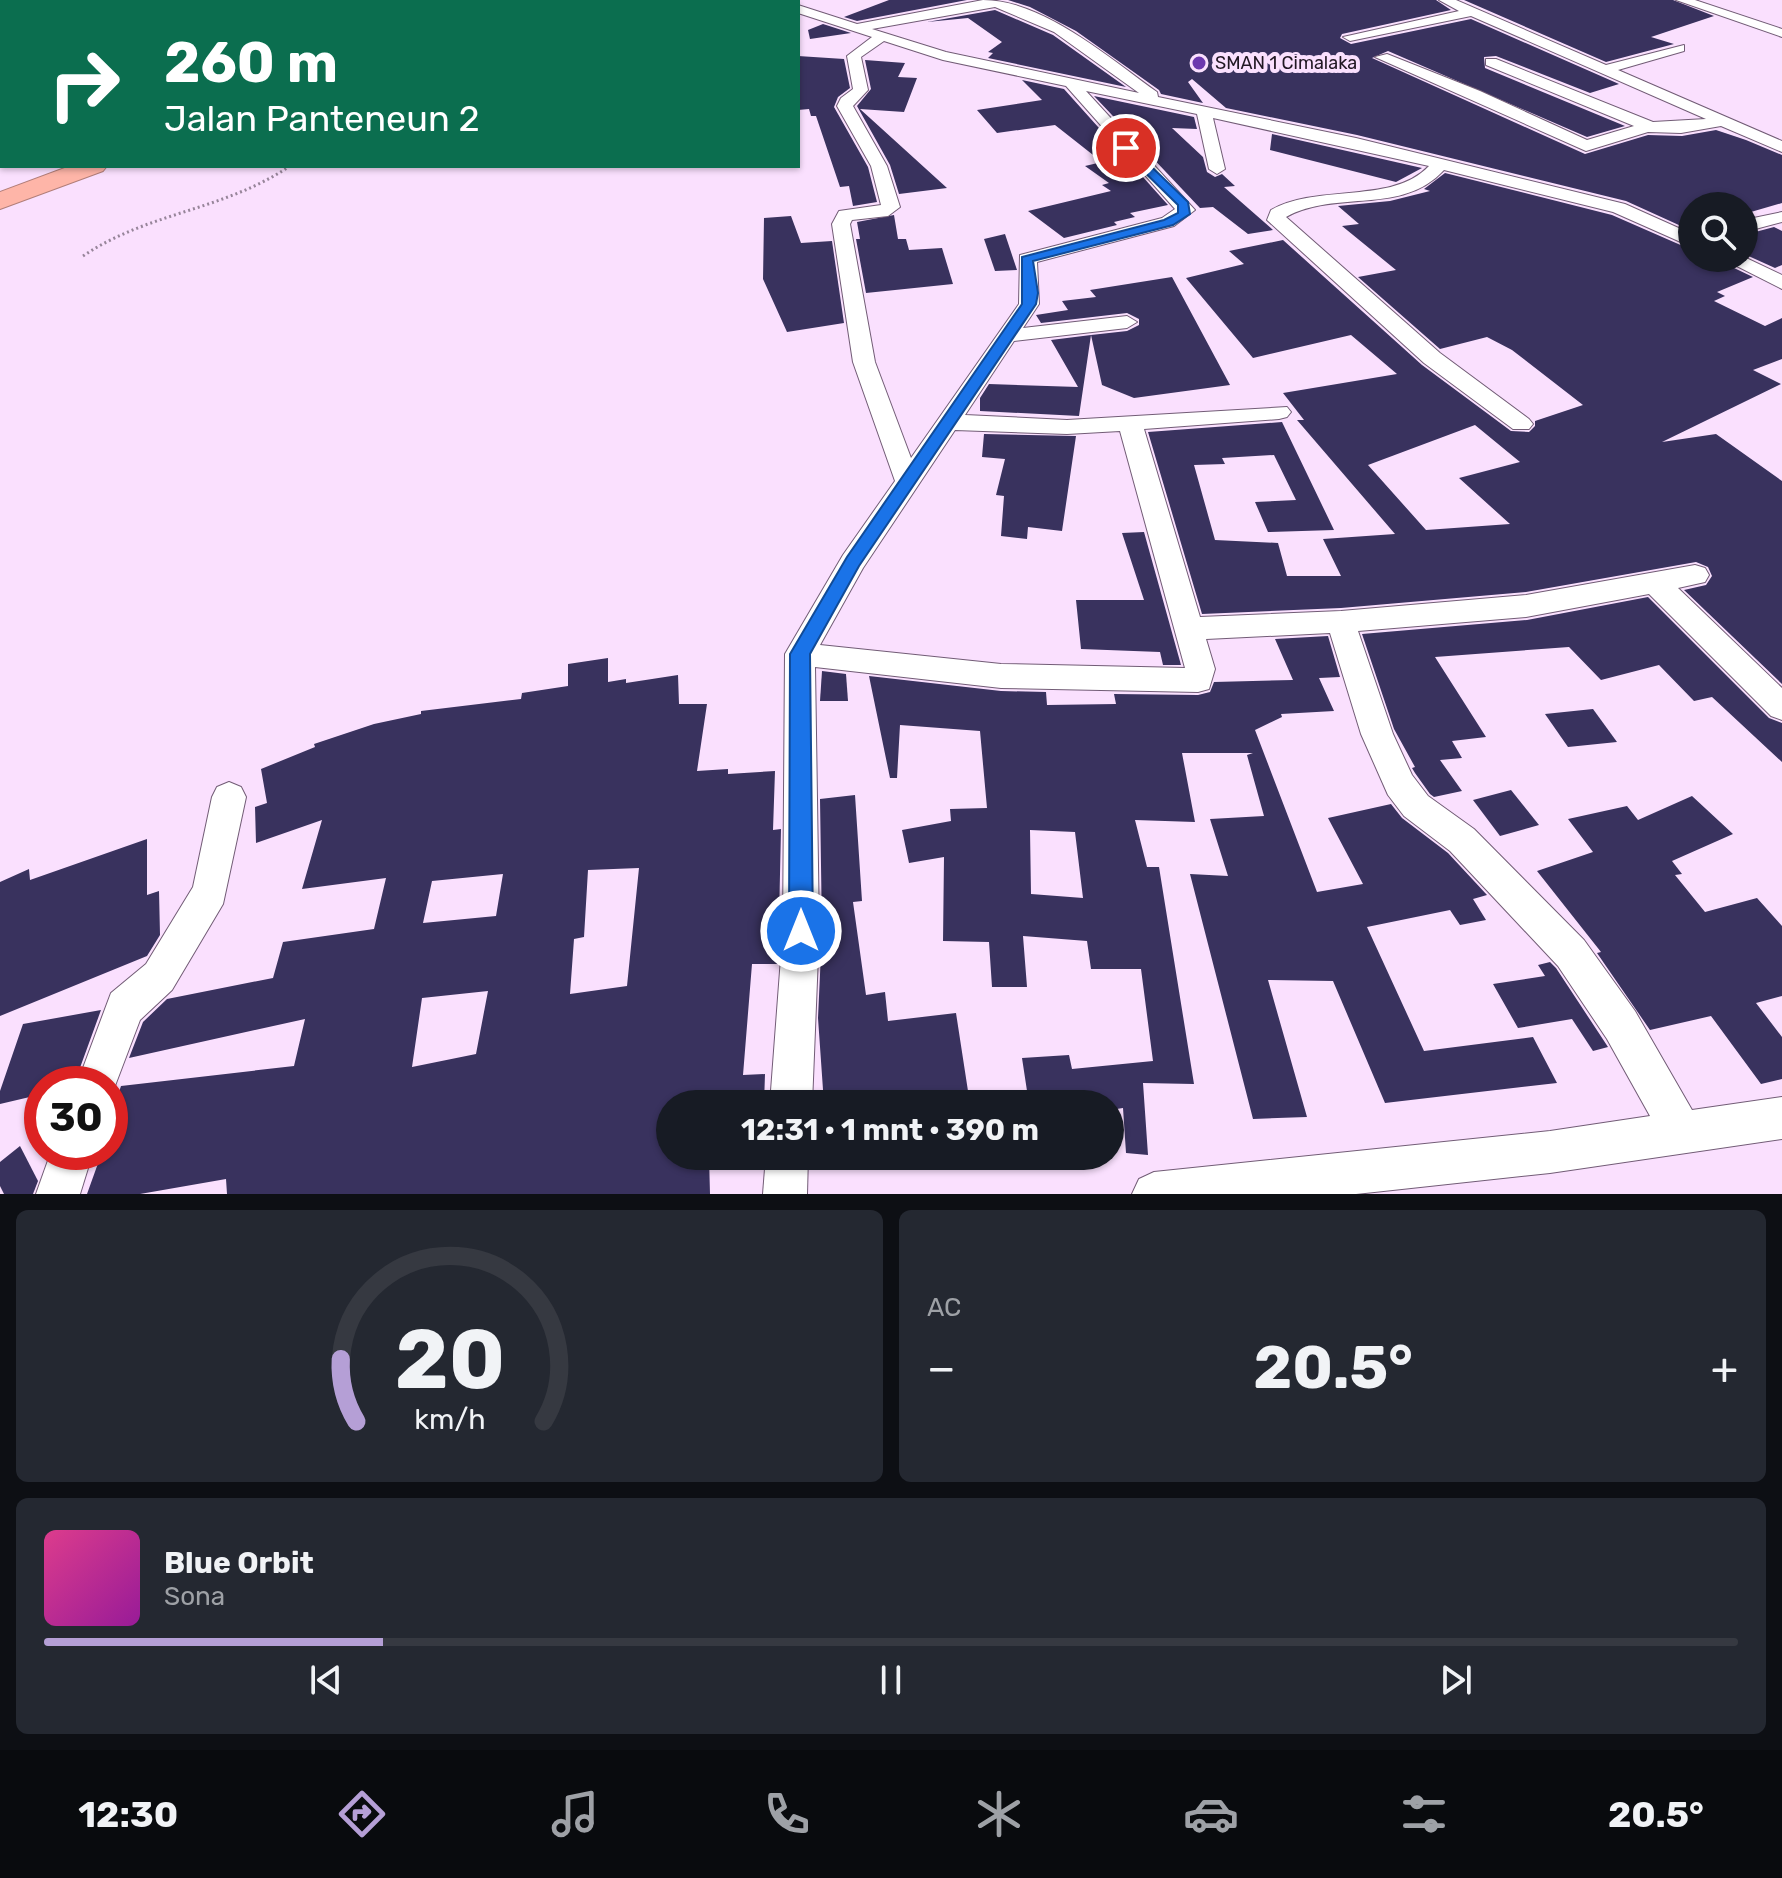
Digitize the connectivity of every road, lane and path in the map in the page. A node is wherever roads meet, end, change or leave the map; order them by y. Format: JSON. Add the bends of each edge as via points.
{"nodes":[{"id":1,"x":1445,"y":0,"type":"edge"},
{"id":2,"x":1682,"y":0,"type":"edge"},
{"id":3,"x":1033,"y":2,"type":"dead end"},
{"id":4,"x":997,"y":3,"type":"edge"},
{"id":5,"x":800,"y":10,"type":"edge"},
{"id":6,"x":1473,"y":12,"type":"junction"},
{"id":7,"x":855,"y":28,"type":"junction"},
{"id":8,"x":1782,"y":33,"type":"edge"},
{"id":9,"x":883,"y":36,"type":"junction"},
{"id":10,"x":1350,"y":37,"type":"dead end"},
{"id":11,"x":1679,"y":48,"type":"dead end"},
{"id":12,"x":1382,"y":57,"type":"dead end"},
{"id":13,"x":1491,"y":62,"type":"dead end"},
{"id":14,"x":1607,"y":69,"type":"junction"},
{"id":15,"x":1068,"y":80,"type":"junction"},
{"id":16,"x":1159,"y":100,"type":"junction"},
{"id":17,"x":1204,"y":111,"type":"junction"},
{"id":18,"x":1725,"y":121,"type":"junction"},
{"id":19,"x":1650,"y":127,"type":"junction"},
{"id":20,"x":1782,"y":147,"type":"edge"},
{"id":21,"x":1440,"y":164,"type":"junction"},
{"id":22,"x":52,"y":168,"type":"edge"},
{"id":23,"x":89,"y":168,"type":"edge"},
{"id":24,"x":287,"y":168,"type":"edge"},
{"id":25,"x":1217,"y":169,"type":"dead end"},
{"id":26,"x":0,"y":187,"type":"edge"},
{"id":27,"x":0,"y":201,"type":"edge"},
{"id":28,"x":1782,"y":217,"type":"edge"},
{"id":29,"x":1758,"y":223,"type":"edge"},
{"id":30,"x":1678,"y":234,"type":"edge"},
{"id":31,"x":83,"y":256,"type":"dead end"},
{"id":32,"x":1758,"y":271,"type":"edge"},
{"id":33,"x":1782,"y":283,"type":"edge"},
{"id":34,"x":1127,"y":322,"type":"dead end"},
{"id":35,"x":1006,"y":336,"type":"junction"},
{"id":36,"x":1279,"y":412,"type":"dead end"},
{"id":37,"x":947,"y":422,"type":"junction"},
{"id":38,"x":1130,"y":423,"type":"junction"},
{"id":39,"x":1521,"y":424,"type":"dead end"},
{"id":40,"x":907,"y":480,"type":"junction"},
{"id":41,"x":1695,"y":575,"type":"dead end"},
{"id":42,"x":1655,"y":583,"type":"junction"},
{"id":43,"x":1341,"y":622,"type":"junction"},
{"id":44,"x":1189,"y":629,"type":"junction"},
{"id":45,"x":800,"y":654,"type":"junction"},
{"id":46,"x":1782,"y":707,"type":"edge"},
{"id":47,"x":229,"y":797,"type":"dead end"},
{"id":48,"x":104,"y":1066,"type":"edge"},
{"id":49,"x":792,"y":1090,"type":"edge"},
{"id":50,"x":1782,"y":1118,"type":"edge"},
{"id":51,"x":1682,"y":1134,"type":"junction"},
{"id":52,"x":66,"y":1170,"type":"edge"},
{"id":53,"x":786,"y":1170,"type":"edge"},
{"id":54,"x":58,"y":1194,"type":"edge"},
{"id":55,"x":785,"y":1194,"type":"edge"},
{"id":56,"x":1154,"y":1194,"type":"edge"}],
"edges":[{"from":1,"to":6,"type":"street"},
{"from":2,"to":8,"type":"street"},
{"from":3,"to":4,"type":"street"},
{"from":4,"to":7,"type":"street"},
{"from":4,"to":16,"type":"street","via":[[1059,29]]},
{"from":5,"to":7,"type":"street"},
{"from":6,"to":10,"type":"street"},
{"from":6,"to":14,"type":"street"},
{"from":7,"to":9,"type":"street"},
{"from":9,"to":15,"type":"street","via":[[943,56]]},
{"from":9,"to":40,"type":"street","via":[[854,56],[861,90],[845,106],[879,166],[891,207],[845,215],[841,224],[864,362]]},
{"from":11,"to":14,"type":"street"},
{"from":12,"to":19,"type":"street","via":[[1586,146]]},
{"from":13,"to":19,"type":"street"},
{"from":14,"to":18,"type":"street"},
{"from":15,"to":16,"type":"street"},
{"from":15,"to":35,"type":"street","via":[[1186,210],[1168,222],[1029,257],[1031,300]]},
{"from":16,"to":17,"type":"street"},
{"from":17,"to":21,"type":"street"},
{"from":17,"to":25,"type":"street"},
{"from":18,"to":19,"type":"street"},
{"from":18,"to":20,"type":"street"},
{"from":21,"to":30,"type":"street","via":[[1619,208]]},
{"from":21,"to":39,"type":"street","via":[[1418,186],[1299,207],[1279,212],[1276,220],[1432,358]]},
{"from":22,"to":26,"type":"highway"},
{"from":23,"to":27,"type":"highway"},
{"from":24,"to":31,"type":"path","via":[[238,197],[99,243]]},
{"from":28,"to":29,"type":"street"},
{"from":32,"to":33,"type":"street"},
{"from":34,"to":35,"type":"street"},
{"from":35,"to":37,"type":"street"},
{"from":36,"to":38,"type":"street"},
{"from":37,"to":38,"type":"street","via":[[1067,427]]},
{"from":37,"to":40,"type":"street"},
{"from":38,"to":44,"type":"street"},
{"from":40,"to":45,"type":"street"},
{"from":41,"to":42,"type":"street"},
{"from":42,"to":43,"type":"street","via":[[1526,606]]},
{"from":42,"to":46,"type":"street"},
{"from":43,"to":44,"type":"street"},
{"from":43,"to":51,"type":"street","via":[[1377,734],[1400,785],[1423,812],[1462,840],[1571,953],[1621,1025]]},
{"from":44,"to":45,"type":"street","via":[[1201,676],[1192,682],[1001,676]]},
{"from":45,"to":49,"type":"street","via":[[801,931]]},
{"from":47,"to":48,"type":"street","via":[[210,892],[159,977],[125,1007]]},
{"from":50,"to":51,"type":"street"},
{"from":51,"to":56,"type":"street"},
{"from":52,"to":54,"type":"street"},
{"from":53,"to":55,"type":"street"}]}
